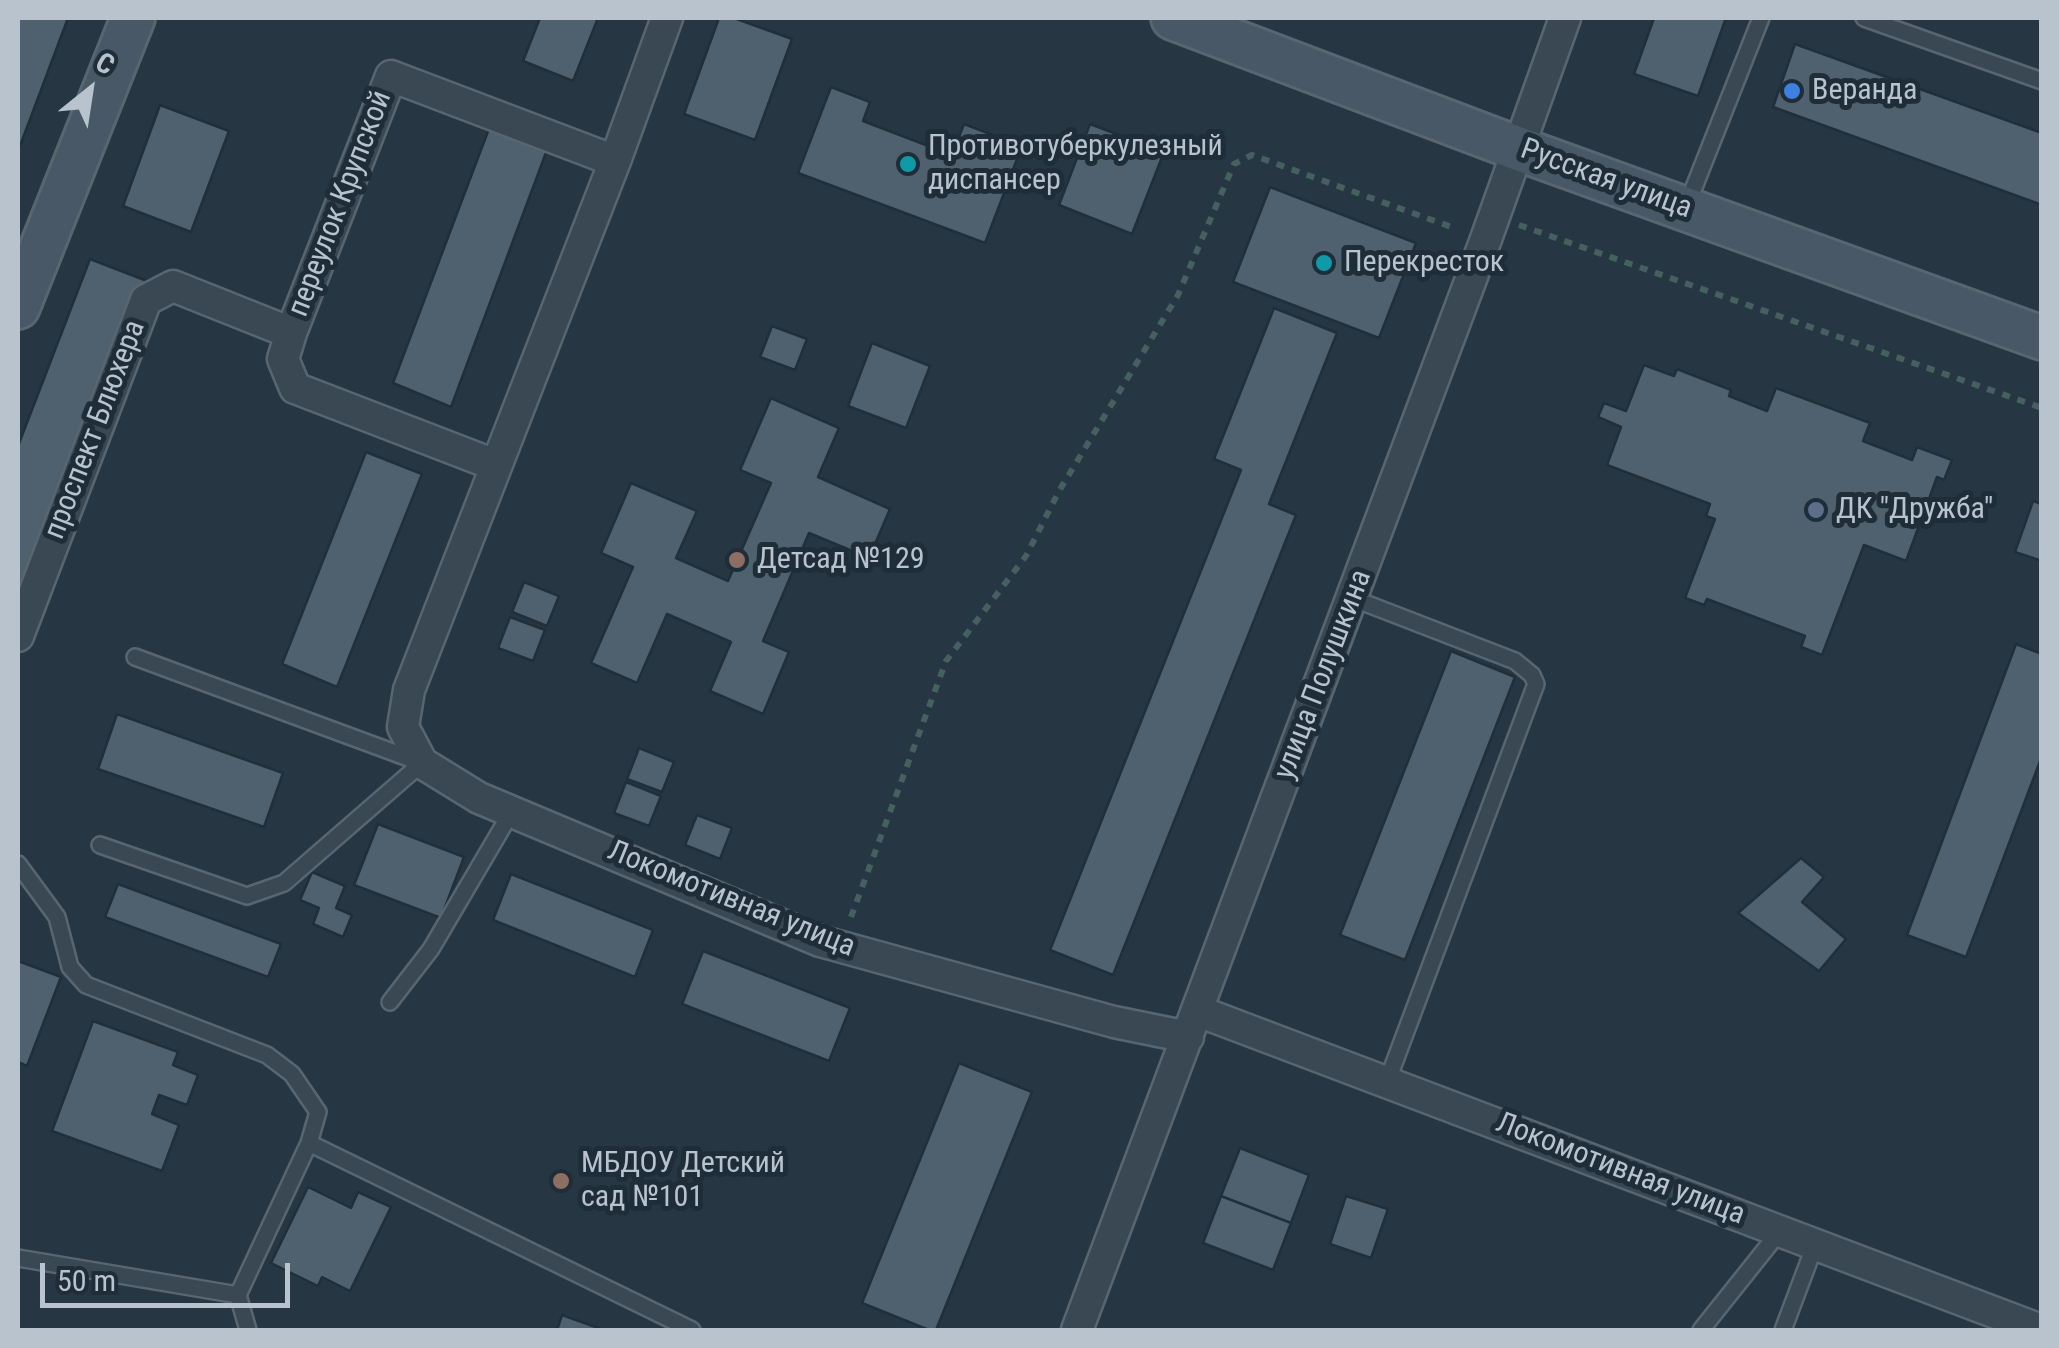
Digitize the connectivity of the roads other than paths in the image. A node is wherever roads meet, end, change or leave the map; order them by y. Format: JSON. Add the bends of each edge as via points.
{"nodes":[{"id":1,"x":133,"y":18,"type":"edge"},
{"id":2,"x":668,"y":18,"type":"edge"},
{"id":3,"x":1565,"y":18,"type":"edge"},
{"id":4,"x":1761,"y":18,"type":"edge"},
{"id":5,"x":1864,"y":18,"type":"edge"},
{"id":6,"x":1200,"y":22,"type":"edge"},
{"id":7,"x":2042,"y":81,"type":"edge"},
{"id":8,"x":1519,"y":149,"type":"junction"},
{"id":9,"x":615,"y":161,"type":"junction"},
{"id":10,"x":1686,"y":209,"type":"junction"},
{"id":11,"x":18,"y":307,"type":"edge"},
{"id":12,"x":283,"y":330,"type":"junction"},
{"id":13,"x":2042,"y":338,"type":"edge"},
{"id":14,"x":495,"y":465,"type":"junction"},
{"id":15,"x":1352,"y":598,"type":"junction"},
{"id":16,"x":18,"y":636,"type":"edge"},
{"id":17,"x":135,"y":657,"type":"dead end"},
{"id":18,"x":422,"y":764,"type":"junction"},
{"id":19,"x":512,"y":812,"type":"junction"},
{"id":20,"x":100,"y":846,"type":"dead end"},
{"id":21,"x":18,"y":864,"type":"edge"},
{"id":22,"x":390,"y":1002,"type":"dead end"},
{"id":23,"x":1193,"y":1024,"type":"junction"},
{"id":24,"x":1387,"y":1082,"type":"junction"},
{"id":25,"x":309,"y":1143,"type":"junction"},
{"id":26,"x":1780,"y":1231,"type":"junction"},
{"id":27,"x":1815,"y":1245,"type":"junction"},
{"id":28,"x":18,"y":1258,"type":"edge"},
{"id":29,"x":238,"y":1295,"type":"junction"},
{"id":30,"x":248,"y":1330,"type":"edge"},
{"id":31,"x":692,"y":1330,"type":"edge"},
{"id":32,"x":1077,"y":1330,"type":"edge"},
{"id":33,"x":1701,"y":1330,"type":"edge"},
{"id":34,"x":1783,"y":1330,"type":"edge"},
{"id":35,"x":2042,"y":1330,"type":"edge"}],
"edges":[{"from":1,"to":11,"type":"street"},
{"from":2,"to":9,"type":"street"},
{"from":3,"to":8,"type":"street","name":"улица Полушкина"},
{"from":4,"to":10,"type":"lane"},
{"from":5,"to":7,"type":"lane"},
{"from":6,"to":8,"type":"street","name":"Русская улица"},
{"from":8,"to":10,"type":"street","name":"Русская улица"},
{"from":8,"to":15,"type":"street","name":"улица Полушкина"},
{"from":9,"to":12,"type":"street","name":"переулок Крупской","via":[[391,76]]},
{"from":9,"to":14,"type":"street"},
{"from":10,"to":13,"type":"street","name":"Русская улица"},
{"from":12,"to":14,"type":"street","name":"переулок Крупской","via":[[283,359],[296,388]]},
{"from":12,"to":16,"type":"street","name":"проспект Блюхера","via":[[173,286],[146,300]]},
{"from":14,"to":18,"type":"street","via":[[409,690],[403,727]]},
{"from":15,"to":23,"type":"street","name":"улица Полушкина"},
{"from":15,"to":24,"type":"lane","via":[[1515,662],[1536,684]]},
{"from":17,"to":18,"type":"lane"},
{"from":18,"to":19,"type":"street","name":"Локомотивная улица"},
{"from":18,"to":20,"type":"lane","via":[[284,883],[248,896]]},
{"from":19,"to":22,"type":"lane","via":[[430,949]]},
{"from":19,"to":23,"type":"street","name":"Локомотивная улица","via":[[820,941],[1114,1022]]},
{"from":21,"to":25,"type":"lane","via":[[57,918],[70,968],[86,985],[267,1055],[292,1074],[318,1112]]},
{"from":23,"to":24,"type":"street","name":"Локомотивная улица"},
{"from":23,"to":32,"type":"street","name":"улица Полушкина"},
{"from":24,"to":26,"type":"street","name":"Локомотивная улица"},
{"from":25,"to":29,"type":"lane"},
{"from":25,"to":31,"type":"lane"},
{"from":26,"to":27,"type":"street","name":"Локомотивная улица"},
{"from":26,"to":33,"type":"lane"},
{"from":27,"to":34,"type":"lane"},
{"from":27,"to":35,"type":"street","name":"Локомотивная улица"},
{"from":28,"to":29,"type":"lane"},
{"from":29,"to":30,"type":"lane"}]}
